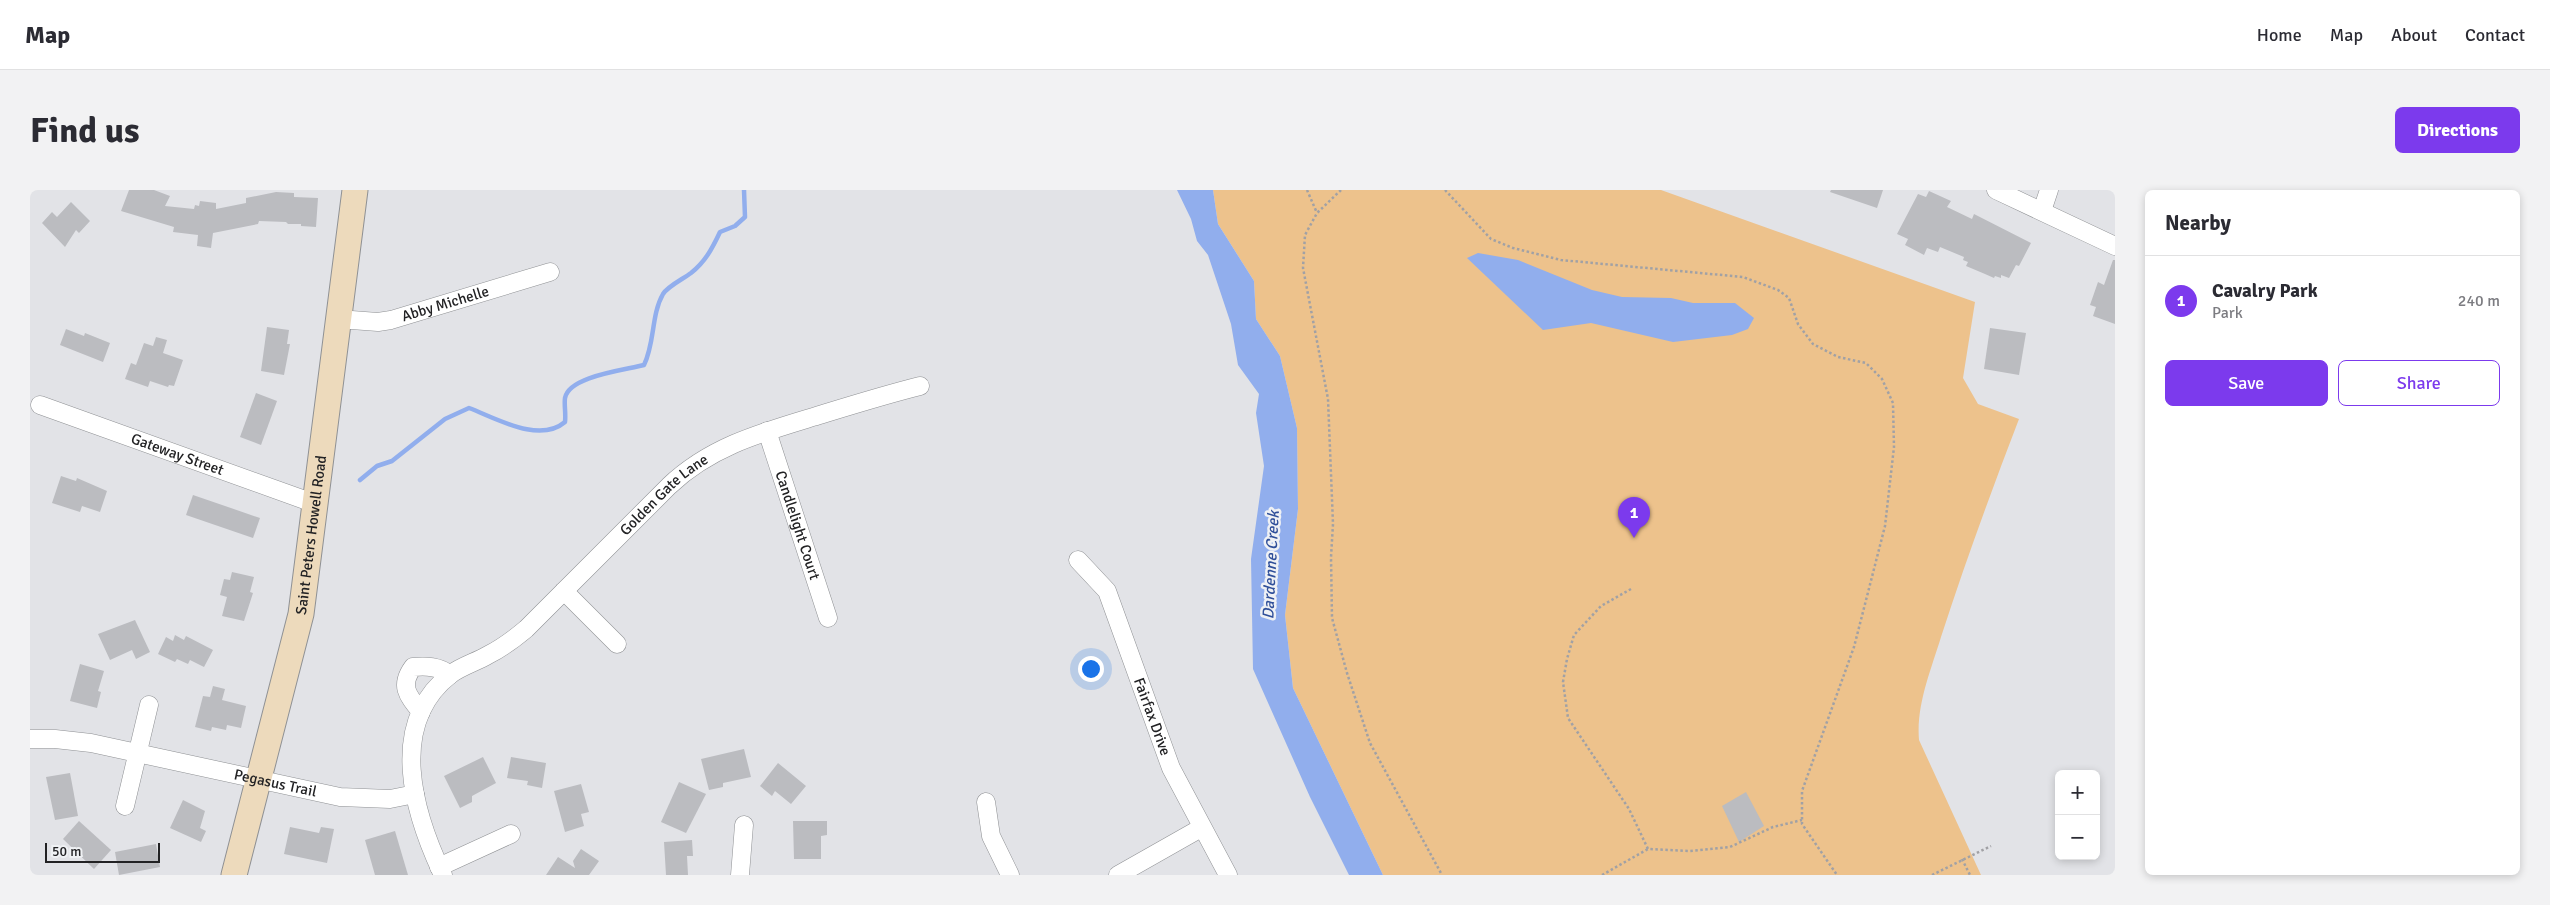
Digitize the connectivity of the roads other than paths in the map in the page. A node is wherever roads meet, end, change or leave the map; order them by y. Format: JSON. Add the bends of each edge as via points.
{"nodes":[{"id":1,"x":355,"y":190,"type":"edge"},
{"id":2,"x":1996,"y":190,"type":"edge"},
{"id":3,"x":2049,"y":190,"type":"edge"},
{"id":4,"x":2042,"y":211,"type":"junction"},
{"id":5,"x":2115,"y":246,"type":"edge"},
{"id":6,"x":550,"y":272,"type":"dead end"},
{"id":7,"x":338,"y":319,"type":"junction"},
{"id":8,"x":920,"y":386,"type":"dead end"},
{"id":9,"x":40,"y":405,"type":"dead end"},
{"id":10,"x":767,"y":430,"type":"junction"},
{"id":11,"x":316,"y":504,"type":"junction"},
{"id":12,"x":1078,"y":560,"type":"dead end"},
{"id":13,"x":564,"y":591,"type":"junction"},
{"id":14,"x":828,"y":618,"type":"dead end"},
{"id":15,"x":617,"y":644,"type":"dead end"},
{"id":16,"x":450,"y":675,"type":"junction"},
{"id":17,"x":149,"y":705,"type":"dead end"},
{"id":18,"x":421,"y":712,"type":"junction"},
{"id":19,"x":30,"y":739,"type":"edge"},
{"id":20,"x":138,"y":754,"type":"junction"},
{"id":21,"x":259,"y":780,"type":"junction"},
{"id":22,"x":415,"y":794,"type":"junction"},
{"id":23,"x":986,"y":802,"type":"dead end"},
{"id":24,"x":125,"y":806,"type":"dead end"},
{"id":25,"x":744,"y":825,"type":"dead end"},
{"id":26,"x":1201,"y":828,"type":"junction"},
{"id":27,"x":511,"y":834,"type":"dead end"},
{"id":28,"x":441,"y":871,"type":"edge"},
{"id":29,"x":234,"y":875,"type":"edge"},
{"id":30,"x":740,"y":875,"type":"edge"},
{"id":31,"x":1010,"y":875,"type":"edge"},
{"id":32,"x":1118,"y":875,"type":"edge"},
{"id":33,"x":1228,"y":875,"type":"edge"}],
"edges":[{"from":1,"to":7,"type":"main road","name":"Saint Peters Howell Road"},
{"from":2,"to":4,"type":"street"},
{"from":3,"to":4,"type":"street"},
{"from":4,"to":5,"type":"street"},
{"from":6,"to":7,"type":"street","name":"Abby Michelle","via":[[391,320]]},
{"from":7,"to":11,"type":"main road","name":"Saint Peters Howell Road"},
{"from":8,"to":10,"type":"street","name":"Golden Gate Lane"},
{"from":9,"to":11,"type":"street","name":"Gateway Street"},
{"from":10,"to":13,"type":"street","name":"Golden Gate Lane","via":[[732,443],[682,474]]},
{"from":10,"to":14,"type":"street","name":"Candlelight Court"},
{"from":11,"to":21,"type":"main road","name":"Saint Peters Howell Road","via":[[296,642]]},
{"from":12,"to":26,"type":"street","name":"Fairfax Drive","via":[[1108,591],[1171,768]]},
{"from":13,"to":15,"type":"street"},
{"from":13,"to":16,"type":"street","name":"Golden Gate Lane","via":[[512,640]]},
{"from":16,"to":18,"type":"street","name":"Golden Gate Lane"},
{"from":16,"to":18,"type":"street","via":[[437,668],[413,667],[406,677],[406,688]]},
{"from":17,"to":20,"type":"street"},
{"from":18,"to":22,"type":"street","name":"Golden Gate Lane","via":[[410,749]]},
{"from":19,"to":20,"type":"street","name":"Pegasus Trail","via":[[91,743]]},
{"from":20,"to":21,"type":"street","name":"Pegasus Trail"},
{"from":20,"to":24,"type":"street"},
{"from":21,"to":22,"type":"street","name":"Pegasus Trail","via":[[358,798],[390,799]]},
{"from":21,"to":29,"type":"main road","name":"Saint Peters Howell Road"},
{"from":22,"to":28,"type":"street","name":"Golden Gate Lane"},
{"from":23,"to":31,"type":"street","via":[[991,836]]},
{"from":25,"to":30,"type":"street"},
{"from":26,"to":32,"type":"street"},
{"from":26,"to":33,"type":"street","name":"Fairfax Drive"},
{"from":27,"to":28,"type":"street"}]}
